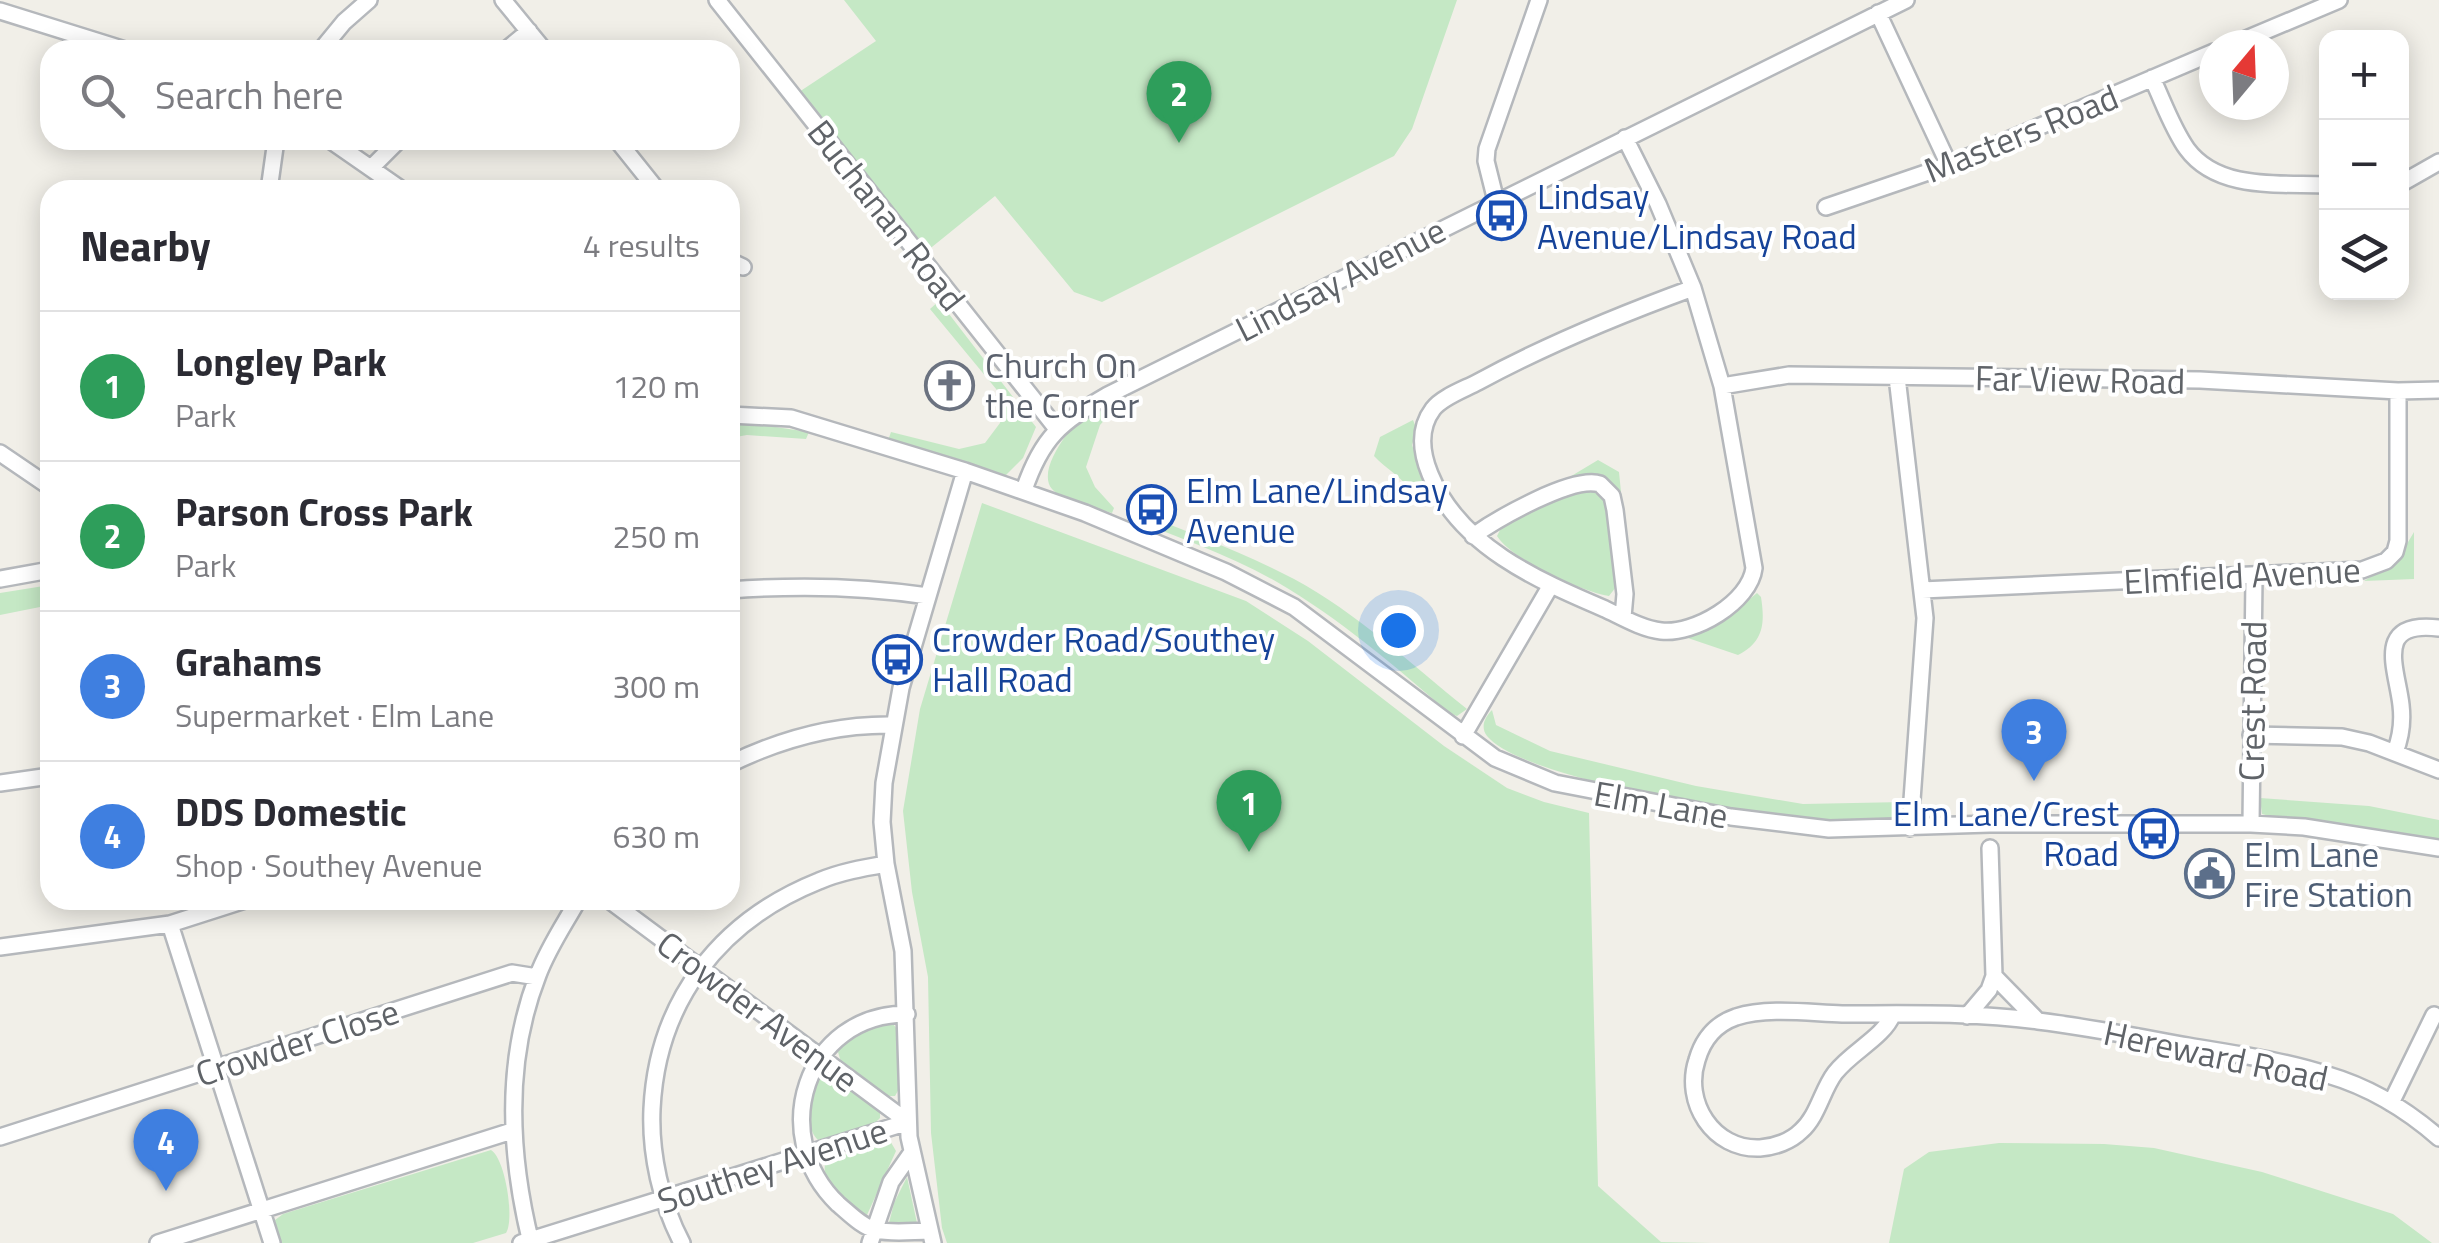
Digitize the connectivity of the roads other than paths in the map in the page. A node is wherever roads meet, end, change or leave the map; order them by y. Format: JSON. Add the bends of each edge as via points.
{"nodes":[{"id":1,"x":370,"y":0,"type":"edge"},
{"id":2,"x":504,"y":0,"type":"edge"},
{"id":3,"x":717,"y":0,"type":"edge"},
{"id":4,"x":1538,"y":0,"type":"edge"},
{"id":5,"x":1906,"y":0,"type":"edge"},
{"id":6,"x":2339,"y":0,"type":"edge"},
{"id":7,"x":0,"y":11,"type":"edge"},
{"id":8,"x":1878,"y":13,"type":"junction"},
{"id":9,"x":2268,"y":30,"type":"edge"},
{"id":10,"x":529,"y":31,"type":"junction"},
{"id":11,"x":93,"y":40,"type":"edge"},
{"id":12,"x":329,"y":40,"type":"edge"},
{"id":13,"x":518,"y":40,"type":"edge"},
{"id":14,"x":536,"y":40,"type":"edge"},
{"id":15,"x":2199,"y":58,"type":"edge"},
{"id":16,"x":2152,"y":78,"type":"junction"},
{"id":17,"x":1624,"y":138,"type":"junction"},
{"id":18,"x":275,"y":150,"type":"edge"},
{"id":19,"x":345,"y":150,"type":"edge"},
{"id":20,"x":389,"y":150,"type":"edge"},
{"id":21,"x":625,"y":150,"type":"edge"},
{"id":22,"x":2439,"y":162,"type":"edge"},
{"id":23,"x":1949,"y":165,"type":"junction"},
{"id":24,"x":371,"y":168,"type":"junction"},
{"id":25,"x":2409,"y":179,"type":"edge"},
{"id":26,"x":270,"y":180,"type":"edge"},
{"id":27,"x":388,"y":180,"type":"edge"},
{"id":28,"x":649,"y":180,"type":"edge"},
{"id":29,"x":2319,"y":185,"type":"edge"},
{"id":30,"x":1496,"y":201,"type":"junction"},
{"id":31,"x":1826,"y":207,"type":"dead end"},
{"id":32,"x":1694,"y":288,"type":"junction"},
{"id":33,"x":1897,"y":377,"type":"junction"},
{"id":34,"x":1722,"y":386,"type":"junction"},
{"id":35,"x":2439,"y":390,"type":"edge"},
{"id":36,"x":2398,"y":392,"type":"junction"},
{"id":37,"x":740,"y":415,"type":"edge"},
{"id":38,"x":1058,"y":430,"type":"junction"},
{"id":39,"x":0,"y":453,"type":"edge"},
{"id":40,"x":965,"y":471,"type":"junction"},
{"id":41,"x":40,"y":480,"type":"edge"},
{"id":42,"x":1024,"y":490,"type":"junction"},
{"id":43,"x":1474,"y":536,"type":"junction"},
{"id":44,"x":40,"y":572,"type":"edge"},
{"id":45,"x":2254,"y":577,"type":"junction"},
{"id":46,"x":0,"y":579,"type":"edge"},
{"id":47,"x":1550,"y":585,"type":"junction"},
{"id":48,"x":740,"y":590,"type":"edge"},
{"id":49,"x":1922,"y":590,"type":"junction"},
{"id":50,"x":928,"y":596,"type":"junction"},
{"id":51,"x":1623,"y":617,"type":"junction"},
{"id":52,"x":2439,"y":628,"type":"edge"},
{"id":53,"x":893,"y":725,"type":"junction"},
{"id":54,"x":2252,"y":735,"type":"junction"},
{"id":55,"x":1462,"y":736,"type":"junction"},
{"id":56,"x":2395,"y":752,"type":"junction"},
{"id":57,"x":740,"y":760,"type":"edge"},
{"id":58,"x":2439,"y":770,"type":"edge"},
{"id":59,"x":40,"y":777,"type":"edge"},
{"id":60,"x":0,"y":783,"type":"edge"},
{"id":61,"x":2250,"y":824,"type":"junction"},
{"id":62,"x":1910,"y":828,"type":"junction"},
{"id":63,"x":1990,"y":848,"type":"dead end"},
{"id":64,"x":2439,"y":848,"type":"edge"},
{"id":65,"x":886,"y":864,"type":"junction"},
{"id":66,"x":214,"y":910,"type":"edge"},
{"id":67,"x":572,"y":910,"type":"edge"},
{"id":68,"x":622,"y":910,"type":"edge"},
{"id":69,"x":170,"y":924,"type":"junction"},
{"id":70,"x":0,"y":946,"type":"edge"},
{"id":71,"x":700,"y":969,"type":"junction"},
{"id":72,"x":1994,"y":976,"type":"junction"},
{"id":73,"x":537,"y":977,"type":"junction"},
{"id":74,"x":907,"y":1014,"type":"junction"},
{"id":75,"x":1893,"y":1014,"type":"junction"},
{"id":76,"x":2434,"y":1015,"type":"dead end"},
{"id":77,"x":1967,"y":1016,"type":"junction"},
{"id":78,"x":2037,"y":1020,"type":"junction"},
{"id":79,"x":822,"y":1059,"type":"junction"},
{"id":80,"x":216,"y":1068,"type":"junction"},
{"id":81,"x":2392,"y":1103,"type":"junction"},
{"id":82,"x":908,"y":1122,"type":"junction"},
{"id":83,"x":512,"y":1132,"type":"junction"},
{"id":84,"x":0,"y":1137,"type":"edge"},
{"id":85,"x":2439,"y":1138,"type":"edge"},
{"id":86,"x":912,"y":1152,"type":"junction"},
{"id":87,"x":807,"y":1155,"type":"junction"},
{"id":88,"x":664,"y":1199,"type":"junction"},
{"id":89,"x":262,"y":1210,"type":"junction"},
{"id":90,"x":873,"y":1236,"type":"edge"},
{"id":91,"x":932,"y":1237,"type":"edge"},
{"id":92,"x":528,"y":1242,"type":"edge"},
{"id":93,"x":158,"y":1243,"type":"edge"},
{"id":94,"x":272,"y":1243,"type":"edge"},
{"id":95,"x":682,"y":1243,"type":"edge"}],
"edges":[{"from":1,"to":12,"type":"street"},
{"from":2,"to":10,"type":"street"},
{"from":3,"to":38,"type":"street","name":"Buchanan Road"},
{"from":4,"to":30,"type":"street","via":[[1487,149]]},
{"from":5,"to":8,"type":"street","name":"Lindsay Avenue"},
{"from":6,"to":9,"type":"street"},
{"from":7,"to":11,"type":"street"},
{"from":8,"to":17,"type":"street","name":"Lindsay Avenue"},
{"from":8,"to":23,"type":"street"},
{"from":10,"to":13,"type":"street"},
{"from":10,"to":14,"type":"street"},
{"from":15,"to":16,"type":"street","name":"Masters Road"},
{"from":16,"to":23,"type":"street","name":"Masters Road"},
{"from":16,"to":29,"type":"street","via":[[2187,149],[2203,166],[2252,182]]},
{"from":17,"to":30,"type":"street","name":"Lindsay Avenue"},
{"from":17,"to":32,"type":"street"},
{"from":18,"to":26,"type":"street"},
{"from":19,"to":24,"type":"street"},
{"from":20,"to":24,"type":"street"},
{"from":21,"to":28,"type":"street"},
{"from":22,"to":25,"type":"street"},
{"from":23,"to":31,"type":"street","name":"Masters Road"},
{"from":24,"to":27,"type":"street"},
{"from":30,"to":38,"type":"street","name":"Lindsay Avenue","via":[[1108,395]]},
{"from":32,"to":34,"type":"street"},
{"from":32,"to":43,"type":"street","via":[[1542,347],[1435,405],[1421,443],[1424,461],[1451,515]]},
{"from":33,"to":34,"type":"street","name":"Far View Road","via":[[1788,375]]},
{"from":33,"to":36,"type":"street","name":"Far View Road","via":[[2200,380]]},
{"from":33,"to":49,"type":"street"},
{"from":34,"to":51,"type":"street","via":[[1753,579],[1726,610],[1684,627],[1664,632]]},
{"from":35,"to":36,"type":"street","name":"Far View Road"},
{"from":36,"to":45,"type":"street","name":"Elmfield Avenue","via":[[2395,552],[2362,570]]},
{"from":37,"to":40,"type":"street","name":"Elm Lane","via":[[791,418]]},
{"from":38,"to":42,"type":"street","name":"Lindsay Avenue","via":[[1044,444]]},
{"from":39,"to":41,"type":"street"},
{"from":40,"to":42,"type":"street","name":"Elm Lane"},
{"from":40,"to":50,"type":"street"},
{"from":42,"to":55,"type":"street","name":"Elm Lane","via":[[1254,585],[1332,634]]},
{"from":43,"to":47,"type":"street"},
{"from":43,"to":51,"type":"street","via":[[1580,482],[1600,484],[1612,496]]},
{"from":44,"to":46,"type":"street"},
{"from":45,"to":49,"type":"street","name":"Elmfield Avenue"},
{"from":45,"to":54,"type":"street","name":"Crest Road"},
{"from":47,"to":51,"type":"street"},
{"from":47,"to":55,"type":"street"},
{"from":48,"to":50,"type":"street","via":[[820,586]]},
{"from":49,"to":62,"type":"street"},
{"from":50,"to":53,"type":"street"},
{"from":52,"to":56,"type":"street","via":[[2407,632],[2392,654],[2402,722]]},
{"from":53,"to":57,"type":"street","via":[[826,729]]},
{"from":53,"to":65,"type":"street","via":[[883,802]]},
{"from":54,"to":56,"type":"street","via":[[2342,737]]},
{"from":54,"to":61,"type":"street","name":"Crest Road"},
{"from":55,"to":62,"type":"street","name":"Elm Lane","via":[[1525,772],[1593,792],[1777,824]]},
{"from":56,"to":58,"type":"street"},
{"from":59,"to":60,"type":"street"},
{"from":61,"to":62,"type":"street","name":"Elm Lane"},
{"from":61,"to":64,"type":"street","name":"Elm Lane"},
{"from":63,"to":72,"type":"street"},
{"from":65,"to":71,"type":"street","via":[[820,880],[765,908]]},
{"from":65,"to":74,"type":"street"},
{"from":66,"to":69,"type":"street"},
{"from":67,"to":73,"type":"street"},
{"from":68,"to":71,"type":"street","name":"Crowder Avenue"},
{"from":69,"to":70,"type":"street"},
{"from":69,"to":80,"type":"street"},
{"from":71,"to":79,"type":"street","name":"Crowder Avenue"},
{"from":71,"to":88,"type":"street","via":[[673,1013],[654,1081],[655,1164]]},
{"from":72,"to":77,"type":"street"},
{"from":72,"to":78,"type":"street"},
{"from":73,"to":80,"type":"street","name":"Crowder Close","via":[[512,974]]},
{"from":73,"to":83,"type":"street","via":[[518,1050]]},
{"from":74,"to":79,"type":"street","via":[[881,1014],[834,1041]]},
{"from":74,"to":82,"type":"street"},
{"from":75,"to":75,"type":"street","name":"Hereward Road","via":[[1758,1014],[1728,1021],[1706,1038],[1695,1064],[1691,1080],[1699,1112],[1722,1135],[1750,1148],[1793,1138],[1806,1127],[1834,1074]]},
{"from":75,"to":77,"type":"street","name":"Hereward Road"},
{"from":76,"to":81,"type":"street"},
{"from":77,"to":78,"type":"street","name":"Hereward Road"},
{"from":78,"to":81,"type":"street","name":"Hereward Road","via":[[2289,1064]]},
{"from":79,"to":82,"type":"street","name":"Crowder Avenue"},
{"from":79,"to":87,"type":"street","via":[[807,1080],[801,1108]]},
{"from":80,"to":84,"type":"street","name":"Crowder Close"},
{"from":80,"to":89,"type":"street"},
{"from":81,"to":85,"type":"street","name":"Hereward Road"},
{"from":82,"to":86,"type":"street"},
{"from":82,"to":87,"type":"street","name":"Southey Avenue"},
{"from":83,"to":89,"type":"street"},
{"from":83,"to":92,"type":"street"},
{"from":86,"to":90,"type":"street","via":[[891,1182]]},
{"from":86,"to":91,"type":"street"},
{"from":87,"to":88,"type":"street","name":"Southey Avenue"},
{"from":87,"to":90,"type":"street","via":[[818,1181]]},
{"from":88,"to":92,"type":"street","name":"Southey Avenue"},
{"from":88,"to":95,"type":"street"},
{"from":89,"to":93,"type":"street"},
{"from":89,"to":94,"type":"street"},
{"from":90,"to":91,"type":"street"}]}
